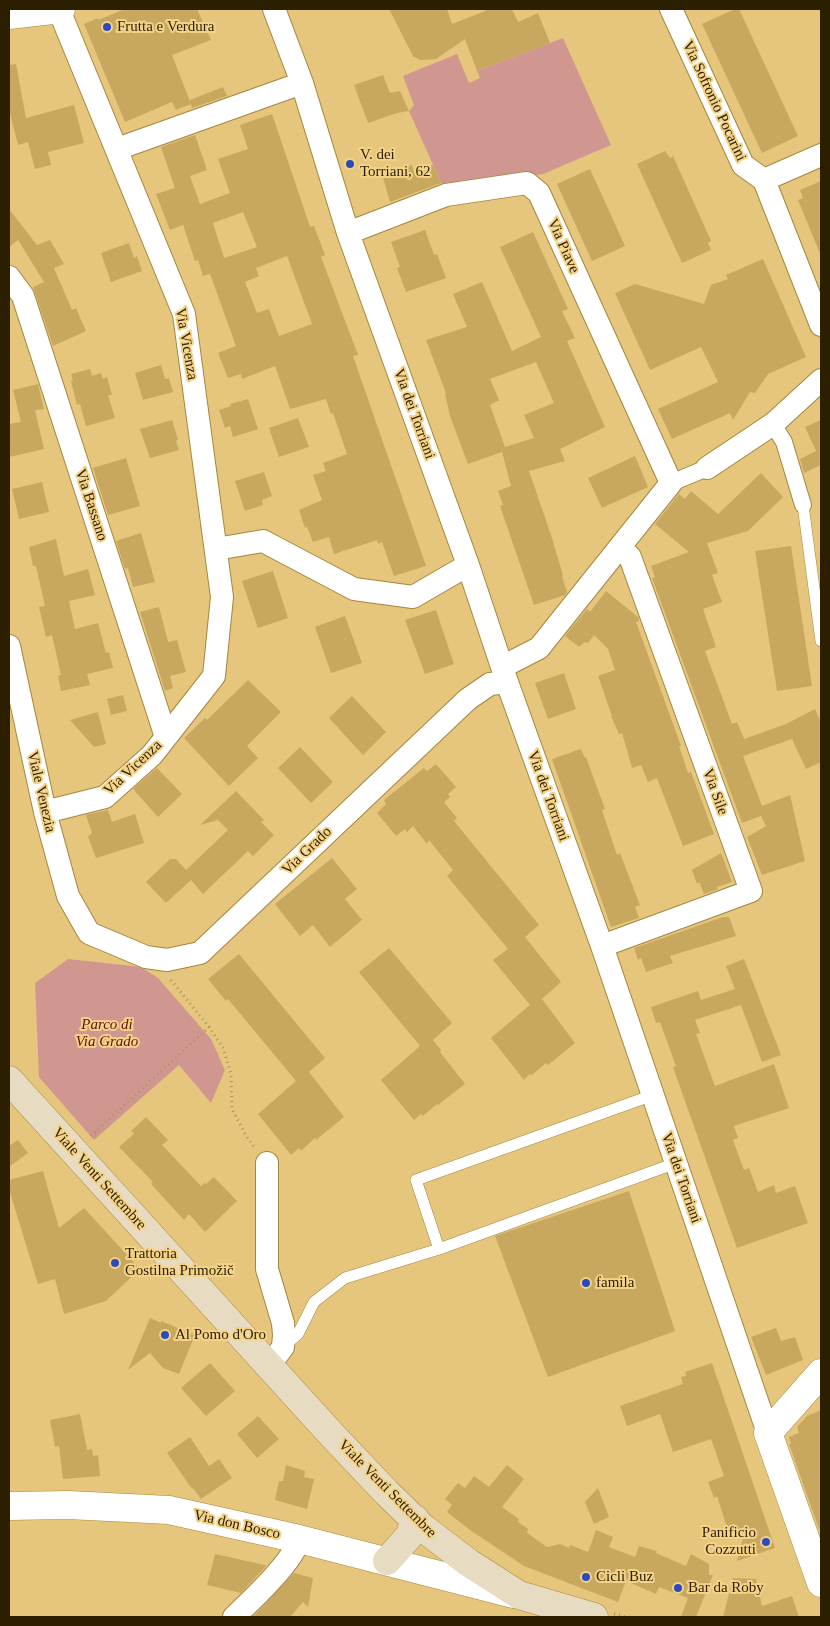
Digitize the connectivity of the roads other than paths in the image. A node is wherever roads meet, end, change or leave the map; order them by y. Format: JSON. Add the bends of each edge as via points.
{"nodes":[{"id":1,"x":60,"y":9,"type":"edge"},
{"id":2,"x":274,"y":9,"type":"edge"},
{"id":3,"x":671,"y":9,"type":"edge"},
{"id":4,"x":9,"y":15,"type":"edge"},
{"id":5,"x":302,"y":83,"type":"junction"},
{"id":6,"x":116,"y":149,"type":"junction"},
{"id":7,"x":821,"y":155,"type":"edge"},
{"id":8,"x":764,"y":180,"type":"junction"},
{"id":9,"x":348,"y":233,"type":"junction"},
{"id":10,"x":9,"y":277,"type":"edge"},
{"id":11,"x":821,"y":325,"type":"edge"},
{"id":12,"x":821,"y":380,"type":"edge"},
{"id":13,"x":772,"y":424,"type":"junction"},
{"id":14,"x":707,"y":468,"type":"joint"},
{"id":15,"x":671,"y":483,"type":"junction"},
{"id":16,"x":803,"y":505,"type":"joint"},
{"id":17,"x":620,"y":548,"type":"junction"},
{"id":18,"x":216,"y":549,"type":"junction"},
{"id":19,"x":468,"y":565,"type":"junction"},
{"id":20,"x":821,"y":641,"type":"edge"},
{"id":21,"x":9,"y":646,"type":"edge"},
{"id":22,"x":504,"y":675,"type":"junction"},
{"id":23,"x":166,"y":737,"type":"junction"},
{"id":24,"x":44,"y":812,"type":"junction"},
{"id":25,"x":89,"y":932,"type":"joint"},
{"id":26,"x":602,"y":946,"type":"junction"},
{"id":27,"x":9,"y":1080,"type":"edge"},
{"id":28,"x":653,"y":1096,"type":"junction"},
{"id":29,"x":267,"y":1163,"type":"road end"},
{"id":30,"x":676,"y":1163,"type":"junction"},
{"id":31,"x":439,"y":1249,"type":"junction"},
{"id":32,"x":276,"y":1356,"type":"junction"},
{"id":33,"x":821,"y":1373,"type":"edge"},
{"id":34,"x":768,"y":1434,"type":"junction"},
{"id":35,"x":9,"y":1506,"type":"edge"},
{"id":36,"x":415,"y":1519,"type":"junction"},
{"id":37,"x":299,"y":1539,"type":"junction"},
{"id":38,"x":387,"y":1561,"type":"junction"},
{"id":39,"x":465,"y":1572,"type":"junction"},
{"id":40,"x":821,"y":1583,"type":"edge"},
{"id":41,"x":600,"y":1614,"type":"edge"},
{"id":42,"x":234,"y":1617,"type":"edge"}],
"edges":[{"from":1,"to":4,"type":"street"},
{"from":1,"to":6,"type":"street","name":"Via Vicenza"},
{"from":2,"to":5,"type":"street","name":"Via dei Torriani"},
{"from":3,"to":8,"type":"street","name":"Via Sofronio Pocarini","via":[[743,165]]},
{"from":5,"to":6,"type":"street"},
{"from":5,"to":9,"type":"street","name":"Via dei Torriani"},
{"from":6,"to":18,"type":"street","name":"Via Vicenza","via":[[184,314]]},
{"from":7,"to":8,"type":"street"},
{"from":8,"to":11,"type":"street"},
{"from":9,"to":15,"type":"street","name":"Via Piave","via":[[446,195],[527,184],[539,193]]},
{"from":9,"to":19,"type":"street","name":"Via dei Torriani"},
{"from":10,"to":23,"type":"street","name":"Via Bassano","via":[[24,296]]},
{"from":12,"to":13,"type":"street"},
{"from":13,"to":14,"type":"street"},
{"from":13,"to":16,"type":"street","via":[[784,442]]},
{"from":14,"to":15,"type":"street"},
{"from":15,"to":17,"type":"street"},
{"from":16,"to":20,"type":"lane"},
{"from":17,"to":22,"type":"street","via":[[539,648]]},
{"from":17,"to":26,"type":"street","name":"Via Sile","via":[[630,557],[751,891]]},
{"from":18,"to":19,"type":"street","via":[[263,541],[354,589],[413,597]]},
{"from":18,"to":23,"type":"street","name":"Via Vicenza","via":[[222,597],[214,676]]},
{"from":19,"to":22,"type":"street","name":"Via dei Torriani"},
{"from":21,"to":24,"type":"street","name":"Viale Venezia"},
{"from":22,"to":25,"type":"street","name":"Via Grado","via":[[468,699],[200,953],[167,960],[146,957]]},
{"from":22,"to":26,"type":"street","name":"Via dei Torriani"},
{"from":23,"to":24,"type":"street","name":"Via Vicenza","via":[[152,755],[105,797]]},
{"from":24,"to":25,"type":"street","name":"Viale Venezia","via":[[68,896]]},
{"from":26,"to":28,"type":"street","name":"Via dei Torriani"},
{"from":27,"to":32,"type":"main road","name":"Viale Venti Settembre","via":[[70,1148]]},
{"from":28,"to":30,"type":"street","name":"Via dei Torriani"},
{"from":28,"to":31,"type":"lane","via":[[416,1180]]},
{"from":29,"to":32,"type":"street","via":[[267,1269],[284,1335]]},
{"from":30,"to":31,"type":"lane"},
{"from":30,"to":34,"type":"street","name":"Via dei Torriani"},
{"from":31,"to":32,"type":"lane","via":[[345,1278],[314,1302],[298,1334]]},
{"from":32,"to":36,"type":"main road","name":"Viale Venti Settembre","via":[[369,1474]]},
{"from":33,"to":34,"type":"street"},
{"from":34,"to":40,"type":"street","name":"Via dei Torriani"},
{"from":35,"to":37,"type":"street","name":"Via don Bosco","via":[[169,1510]]},
{"from":36,"to":38,"type":"main road","via":[[410,1535]]},
{"from":36,"to":39,"type":"main road","name":"Viale Venti Settembre"},
{"from":37,"to":38,"type":"street","name":"Via don Bosco"},
{"from":37,"to":42,"type":"street","via":[[297,1549]]},
{"from":38,"to":39,"type":"street","name":"Via don Bosco"},
{"from":39,"to":41,"type":"main road","name":"Viale Venti Settembre","via":[[519,1595]]}]}
